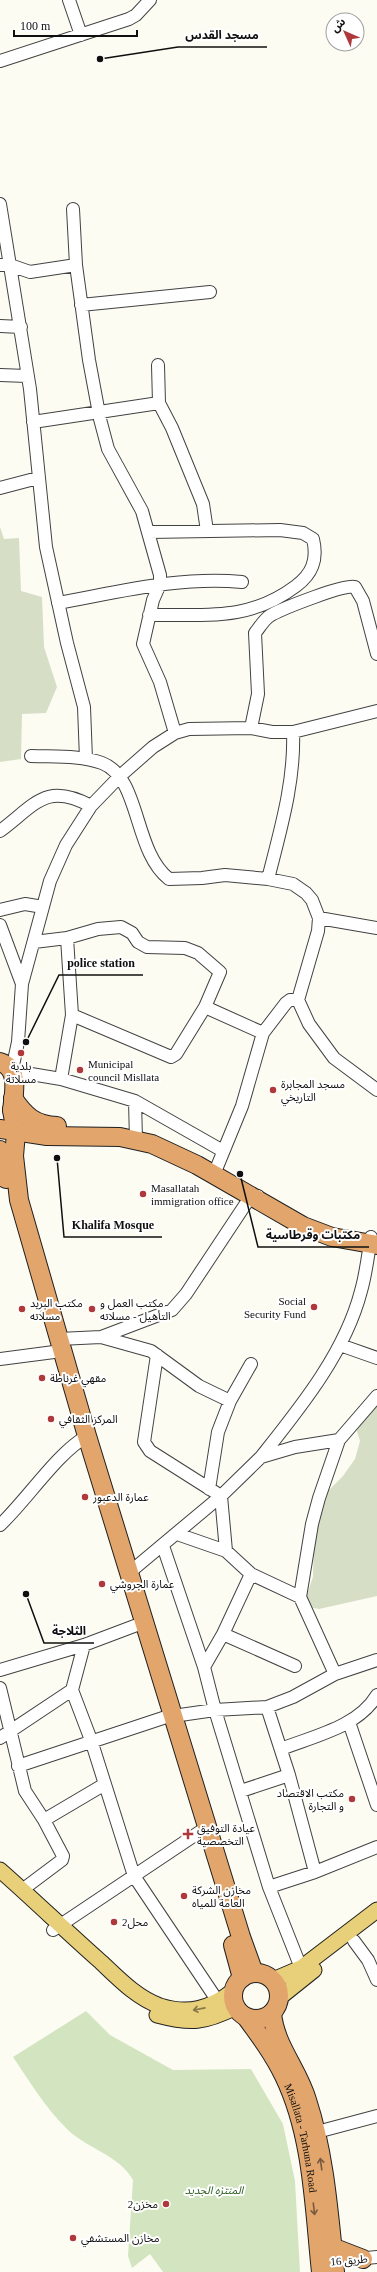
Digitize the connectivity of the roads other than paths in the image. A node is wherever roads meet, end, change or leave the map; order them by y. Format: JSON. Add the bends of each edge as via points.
{"nodes":[{"id":1,"x":69,"y":0,"type":"edge"},
{"id":2,"x":150,"y":0,"type":"edge"},
{"id":3,"x":81,"y":35,"type":"junction"},
{"id":4,"x":0,"y":62,"type":"edge"},
{"id":5,"x":0,"y":204,"type":"edge"},
{"id":6,"x":73,"y":209,"type":"dead end"},
{"id":7,"x":5,"y":265,"type":"edge"},
{"id":8,"x":76,"y":265,"type":"junction"},
{"id":9,"x":210,"y":292,"type":"dead end"},
{"id":10,"x":81,"y":305,"type":"junction"},
{"id":11,"x":0,"y":326,"type":"edge"},
{"id":12,"x":21,"y":327,"type":"junction"},
{"id":13,"x":158,"y":365,"type":"dead end"},
{"id":14,"x":0,"y":375,"type":"edge"},
{"id":15,"x":27,"y":376,"type":"junction"},
{"id":16,"x":159,"y":403,"type":"junction"},
{"id":17,"x":99,"y":412,"type":"junction"},
{"id":18,"x":33,"y":422,"type":"junction"},
{"id":19,"x":38,"y":478,"type":"junction"},
{"id":20,"x":0,"y":488,"type":"edge"},
{"id":21,"x":207,"y":531,"type":"junction"},
{"id":22,"x":149,"y":532,"type":"junction"},
{"id":23,"x":242,"y":582,"type":"dead end"},
{"id":24,"x":160,"y":584,"type":"junction"},
{"id":25,"x":58,"y":603,"type":"junction"},
{"id":26,"x":149,"y":615,"type":"junction"},
{"id":27,"x":377,"y":654,"type":"edge"},
{"id":28,"x":377,"y":711,"type":"edge"},
{"id":29,"x":251,"y":728,"type":"junction"},
{"id":30,"x":293,"y":732,"type":"junction"},
{"id":31,"x":176,"y":733,"type":"junction"},
{"id":32,"x":31,"y":756,"type":"dead end"},
{"id":33,"x":86,"y":759,"type":"junction"},
{"id":34,"x":120,"y":776,"type":"junction"},
{"id":35,"x":91,"y":806,"type":"junction"},
{"id":36,"x":0,"y":831,"type":"edge"},
{"id":37,"x":268,"y":879,"type":"junction"},
{"id":38,"x":43,"y":907,"type":"junction"},
{"id":39,"x":0,"y":910,"type":"edge"},
{"id":40,"x":319,"y":918,"type":"junction"},
{"id":41,"x":0,"y":925,"type":"edge"},
{"id":42,"x":377,"y":928,"type":"edge"},
{"id":43,"x":68,"y":938,"type":"junction"},
{"id":44,"x":34,"y":942,"type":"junction"},
{"id":45,"x":22,"y":984,"type":"junction"},
{"id":46,"x":298,"y":1000,"type":"junction"},
{"id":47,"x":205,"y":1007,"type":"junction"},
{"id":48,"x":72,"y":1015,"type":"junction"},
{"id":49,"x":263,"y":1033,"type":"junction"},
{"id":50,"x":8,"y":1068,"type":"edge"},
{"id":51,"x":61,"y":1079,"type":"junction"},
{"id":52,"x":377,"y":1090,"type":"edge"},
{"id":53,"x":135,"y":1101,"type":"junction"},
{"id":54,"x":12,"y":1104,"type":"junction"},
{"id":55,"x":0,"y":1124,"type":"edge"},
{"id":56,"x":8,"y":1131,"type":"edge"},
{"id":57,"x":136,"y":1135,"type":"junction"},
{"id":58,"x":0,"y":1150,"type":"edge"},
{"id":59,"x":220,"y":1159,"type":"junction"},
{"id":60,"x":258,"y":1196,"type":"junction"},
{"id":61,"x":374,"y":1241,"type":"edge"},
{"id":62,"x":39,"y":1282,"type":"junction"},
{"id":63,"x":101,"y":1337,"type":"junction"},
{"id":64,"x":340,"y":1345,"type":"junction"},
{"id":65,"x":57,"y":1346,"type":"junction"},
{"id":66,"x":157,"y":1355,"type":"junction"},
{"id":67,"x":377,"y":1358,"type":"edge"},
{"id":68,"x":0,"y":1359,"type":"edge"},
{"id":69,"x":251,"y":1364,"type":"dead end"},
{"id":70,"x":377,"y":1396,"type":"edge"},
{"id":71,"x":230,"y":1401,"type":"junction"},
{"id":72,"x":84,"y":1438,"type":"junction"},
{"id":73,"x":340,"y":1440,"type":"junction"},
{"id":74,"x":261,"y":1457,"type":"junction"},
{"id":75,"x":209,"y":1489,"type":"junction"},
{"id":76,"x":221,"y":1496,"type":"junction"},
{"id":77,"x":0,"y":1525,"type":"edge"},
{"id":78,"x":176,"y":1534,"type":"junction"},
{"id":79,"x":163,"y":1546,"type":"junction"},
{"id":80,"x":226,"y":1551,"type":"junction"},
{"id":81,"x":130,"y":1572,"type":"junction"},
{"id":82,"x":252,"y":1574,"type":"junction"},
{"id":83,"x":300,"y":1597,"type":"junction"},
{"id":84,"x":137,"y":1625,"type":"junction"},
{"id":85,"x":224,"y":1634,"type":"junction"},
{"id":86,"x":84,"y":1646,"type":"junction"},
{"id":87,"x":377,"y":1660,"type":"edge"},
{"id":88,"x":204,"y":1666,"type":"junction"},
{"id":89,"x":295,"y":1666,"type":"dead end"},
{"id":90,"x":0,"y":1670,"type":"edge"},
{"id":91,"x":335,"y":1674,"type":"junction"},
{"id":92,"x":0,"y":1688,"type":"edge"},
{"id":93,"x":72,"y":1690,"type":"junction"},
{"id":94,"x":377,"y":1695,"type":"edge"},
{"id":95,"x":267,"y":1707,"type":"junction"},
{"id":96,"x":215,"y":1710,"type":"junction"},
{"id":97,"x":170,"y":1716,"type":"junction"},
{"id":98,"x":349,"y":1722,"type":"junction"},
{"id":99,"x":5,"y":1735,"type":"edge"},
{"id":100,"x":91,"y":1740,"type":"junction"},
{"id":101,"x":281,"y":1748,"type":"junction"},
{"id":102,"x":18,"y":1766,"type":"junction"},
{"id":103,"x":289,"y":1776,"type":"junction"},
{"id":104,"x":105,"y":1784,"type":"junction"},
{"id":105,"x":241,"y":1791,"type":"junction"},
{"id":106,"x":377,"y":1805,"type":"edge"},
{"id":107,"x":44,"y":1820,"type":"junction"},
{"id":108,"x":201,"y":1831,"type":"junction"},
{"id":109,"x":377,"y":1847,"type":"edge"},
{"id":110,"x":0,"y":1870,"type":"edge"},
{"id":111,"x":315,"y":1872,"type":"junction"},
{"id":112,"x":134,"y":1876,"type":"junction"},
{"id":113,"x":0,"y":1881,"type":"edge"},
{"id":114,"x":269,"y":1887,"type":"junction"},
{"id":115,"x":22,"y":1890,"type":"junction"},
{"id":116,"x":377,"y":1910,"type":"edge"},
{"id":117,"x":377,"y":1922,"type":"edge"},
{"id":118,"x":56,"y":1928,"type":"junction"},
{"id":119,"x":354,"y":1941,"type":"junction"},
{"id":120,"x":302,"y":1968,"type":"junction"},
{"id":121,"x":273,"y":1980,"type":"junction"},
{"id":122,"x":377,"y":1980,"type":"edge"},
{"id":123,"x":238,"y":1995,"type":"junction"},
{"id":124,"x":275,"y":2006,"type":"junction"},
{"id":125,"x":377,"y":2116,"type":"edge"},
{"id":126,"x":317,"y":2132,"type":"junction"},
{"id":127,"x":370,"y":2258,"type":"edge"},
{"id":128,"x":330,"y":2264,"type":"edge"}],
"edges":[{"from":1,"to":3,"type":"street"},
{"from":2,"to":3,"type":"street","via":[[136,16]]},
{"from":3,"to":4,"type":"street"},
{"from":5,"to":7,"type":"street"},
{"from":6,"to":8,"type":"street"},
{"from":7,"to":8,"type":"street","via":[[30,272]]},
{"from":7,"to":12,"type":"street"},
{"from":8,"to":10,"type":"street"},
{"from":9,"to":10,"type":"street"},
{"from":10,"to":17,"type":"street"},
{"from":11,"to":12,"type":"street"},
{"from":12,"to":15,"type":"street"},
{"from":13,"to":16,"type":"street"},
{"from":14,"to":15,"type":"street"},
{"from":15,"to":18,"type":"street"},
{"from":16,"to":17,"type":"street"},
{"from":16,"to":21,"type":"street","via":[[204,504]]},
{"from":17,"to":18,"type":"street"},
{"from":17,"to":22,"type":"street","via":[[108,449],[136,499]]},
{"from":18,"to":19,"type":"street"},
{"from":19,"to":20,"type":"street"},
{"from":19,"to":25,"type":"street","via":[[46,547]]},
{"from":21,"to":22,"type":"street"},
{"from":21,"to":26,"type":"street","via":[[280,530],[304,533],[314,541],[314,566],[302,582],[281,597],[250,610]]},
{"from":22,"to":24,"type":"street"},
{"from":23,"to":24,"type":"street","via":[[215,580]]},
{"from":24,"to":25,"type":"street"},
{"from":24,"to":26,"type":"street"},
{"from":25,"to":33,"type":"street","via":[[84,707]]},
{"from":26,"to":31,"type":"street","via":[[143,644],[160,682]]},
{"from":27,"to":29,"type":"street","via":[[363,601],[356,587],[335,590],[270,616],[255,633],[258,694]]},
{"from":28,"to":30,"type":"street"},
{"from":29,"to":30,"type":"street"},
{"from":29,"to":31,"type":"street","via":[[208,727]]},
{"from":30,"to":37,"type":"street","via":[[294,754],[288,792]]},
{"from":31,"to":34,"type":"street","via":[[153,747]]},
{"from":32,"to":33,"type":"street"},
{"from":33,"to":34,"type":"street","via":[[102,763]]},
{"from":34,"to":35,"type":"street"},
{"from":34,"to":37,"type":"street","via":[[128,792],[146,849],[163,875],[169,879],[225,874]]},
{"from":35,"to":36,"type":"street","via":[[74,797],[55,794],[40,801]]},
{"from":35,"to":38,"type":"street","via":[[66,845],[50,881]]},
{"from":37,"to":40,"type":"street","via":[[293,884],[306,893],[312,900]]},
{"from":38,"to":39,"type":"street","via":[[25,904]]},
{"from":38,"to":44,"type":"street"},
{"from":40,"to":42,"type":"street"},
{"from":40,"to":46,"type":"street","via":[[316,939]]},
{"from":41,"to":45,"type":"street"},
{"from":43,"to":44,"type":"street"},
{"from":43,"to":47,"type":"street","via":[[98,929],[121,927],[132,933],[138,942],[147,948],[185,948],[198,953],[220,972]]},
{"from":43,"to":48,"type":"street"},
{"from":44,"to":45,"type":"street"},
{"from":45,"to":50,"type":"street","via":[[17,1051]]},
{"from":46,"to":49,"type":"street","via":[[286,1003]]},
{"from":46,"to":52,"type":"street","via":[[309,1024],[334,1058]]},
{"from":47,"to":48,"type":"street","via":[[176,1054],[171,1056]]},
{"from":47,"to":49,"type":"street"},
{"from":48,"to":51,"type":"street"},
{"from":49,"to":59,"type":"street","via":[[242,1106]]},
{"from":50,"to":51,"type":"street"},
{"from":50,"to":54,"type":"highway"},
{"from":51,"to":53,"type":"street"},
{"from":53,"to":57,"type":"street"},
{"from":53,"to":59,"type":"street"},
{"from":54,"to":55,"type":"highway","via":[[6,1120]]},
{"from":54,"to":56,"type":"highway"},
{"from":54,"to":57,"type":"highway","via":[[28,1118],[42,1125],[112,1128]]},
{"from":56,"to":57,"type":"highway","via":[[61,1137]]},
{"from":56,"to":62,"type":"highway","via":[[19,1200]]},
{"from":57,"to":59,"type":"highway","via":[[164,1140]]},
{"from":57,"to":60,"type":"highway"},
{"from":58,"to":62,"type":"highway","via":[[10,1202]]},
{"from":59,"to":60,"type":"highway"},
{"from":60,"to":61,"type":"highway","via":[[298,1223],[321,1234]]},
{"from":60,"to":63,"type":"street","via":[[243,1208],[186,1294],[172,1310]]},
{"from":61,"to":64,"type":"street","via":[[361,1292]]},
{"from":62,"to":65,"type":"highway"},
{"from":63,"to":65,"type":"street"},
{"from":63,"to":66,"type":"street","via":[[141,1347]]},
{"from":64,"to":67,"type":"street"},
{"from":64,"to":74,"type":"street"},
{"from":65,"to":68,"type":"street"},
{"from":65,"to":72,"type":"highway"},
{"from":66,"to":71,"type":"street","via":[[199,1386]]},
{"from":66,"to":75,"type":"street","via":[[144,1442],[150,1450]]},
{"from":69,"to":71,"type":"street"},
{"from":70,"to":73,"type":"street"},
{"from":71,"to":75,"type":"street","via":[[218,1432]]},
{"from":72,"to":77,"type":"street"},
{"from":72,"to":81,"type":"highway"},
{"from":72,"to":84,"type":"highway"},
{"from":73,"to":74,"type":"street","via":[[295,1447]]},
{"from":73,"to":83,"type":"street","via":[[312,1524]]},
{"from":74,"to":76,"type":"street"},
{"from":75,"to":76,"type":"street"},
{"from":76,"to":78,"type":"street"},
{"from":76,"to":80,"type":"street"},
{"from":78,"to":79,"type":"street"},
{"from":78,"to":80,"type":"street"},
{"from":79,"to":81,"type":"street"},
{"from":79,"to":88,"type":"street"},
{"from":80,"to":82,"type":"street"},
{"from":81,"to":97,"type":"highway"},
{"from":82,"to":83,"type":"street"},
{"from":82,"to":85,"type":"street"},
{"from":83,"to":91,"type":"street"},
{"from":84,"to":86,"type":"street"},
{"from":84,"to":97,"type":"highway"},
{"from":85,"to":88,"type":"street"},
{"from":85,"to":89,"type":"street"},
{"from":86,"to":90,"type":"street"},
{"from":86,"to":93,"type":"street"},
{"from":87,"to":91,"type":"street"},
{"from":88,"to":96,"type":"street"},
{"from":91,"to":95,"type":"street","via":[[293,1698]]},
{"from":92,"to":99,"type":"street"},
{"from":93,"to":99,"type":"street"},
{"from":93,"to":100,"type":"street"},
{"from":94,"to":98,"type":"street","via":[[366,1710]]},
{"from":95,"to":96,"type":"street"},
{"from":95,"to":101,"type":"street"},
{"from":96,"to":97,"type":"street"},
{"from":96,"to":105,"type":"street"},
{"from":97,"to":100,"type":"street"},
{"from":97,"to":108,"type":"highway"},
{"from":97,"to":123,"type":"highway"},
{"from":98,"to":101,"type":"street"},
{"from":98,"to":106,"type":"street"},
{"from":99,"to":102,"type":"street"},
{"from":100,"to":102,"type":"street"},
{"from":100,"to":104,"type":"street"},
{"from":101,"to":103,"type":"street"},
{"from":102,"to":107,"type":"street","via":[[25,1790]]},
{"from":103,"to":105,"type":"street"},
{"from":103,"to":111,"type":"street"},
{"from":104,"to":107,"type":"street"},
{"from":104,"to":112,"type":"street"},
{"from":105,"to":114,"type":"street"},
{"from":107,"to":115,"type":"street","via":[[63,1856],[62,1860]]},
{"from":108,"to":112,"type":"street"},
{"from":108,"to":123,"type":"highway"},
{"from":109,"to":111,"type":"street"},
{"from":110,"to":115,"type":"main road"},
{"from":111,"to":114,"type":"street"},
{"from":112,"to":118,"type":"street"},
{"from":112,"to":123,"type":"street"},
{"from":113,"to":118,"type":"main road"},
{"from":114,"to":120,"type":"street"},
{"from":115,"to":118,"type":"main road"},
{"from":116,"to":120,"type":"main road"},
{"from":117,"to":119,"type":"main road"},
{"from":118,"to":123,"type":"main road","via":[[96,1963],[116,1987],[142,2006],[162,2016],[183,2022],[202,2020]]},
{"from":119,"to":122,"type":"street","via":[[368,1960]]},
{"from":119,"to":124,"type":"main road","via":[[297,1982]]},
{"from":120,"to":121,"type":"main road"},
{"from":121,"to":123,"type":"highway","via":[[261,1973]]},
{"from":121,"to":124,"type":"highway","via":[[279,1991]]},
{"from":123,"to":124,"type":"highway","via":[[255,2019],[264,2018]]},
{"from":123,"to":128,"type":"highway","name":"Misallata - Tarhuna Road","one_way":true,"via":[[284,2077],[302,2124]]},
{"from":124,"to":126,"type":"highway","name":"Misallata - Tarhuna Road","via":[[273,2030],[303,2087]]},
{"from":125,"to":126,"type":"street"},
{"from":128,"to":126,"type":"highway","name":"Misallata - Tarhuna Road","one_way":true},
{"from":127,"to":128,"type":"highway"},
{"from":127,"to":128,"type":"highway","via":[[352,2263]]}]}
